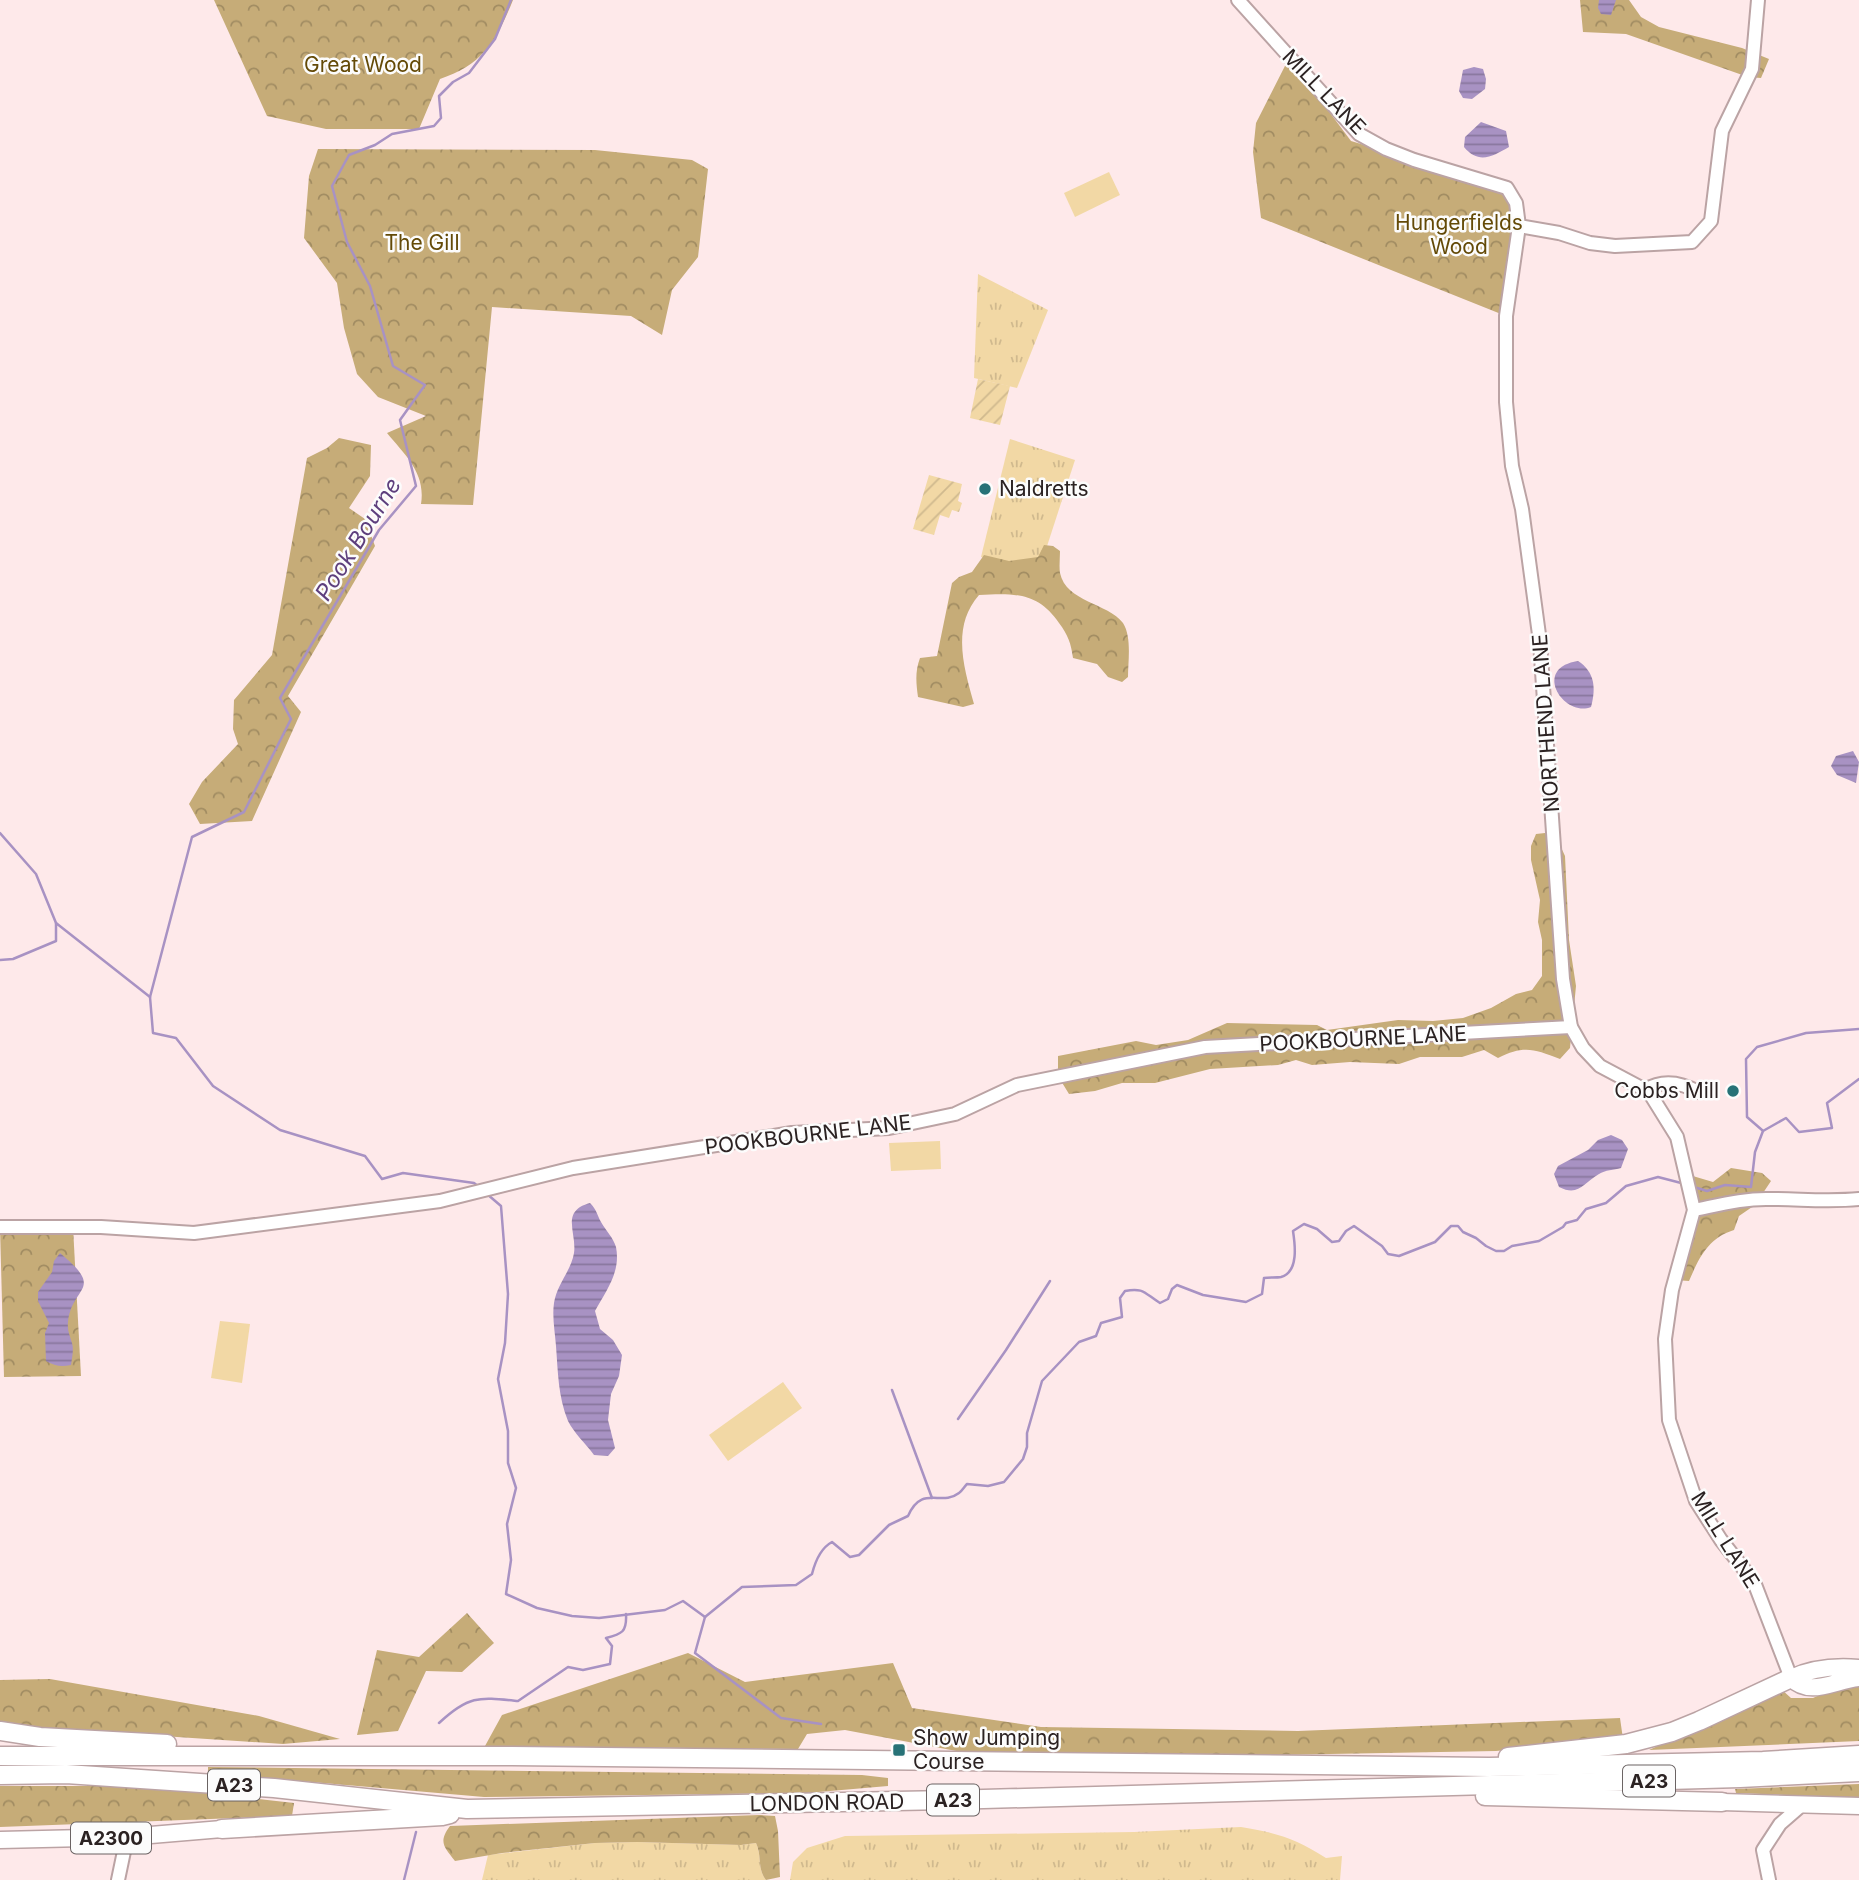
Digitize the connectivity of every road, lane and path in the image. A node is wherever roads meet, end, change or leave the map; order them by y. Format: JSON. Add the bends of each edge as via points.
{"nodes":[{"id":1,"x":1238,"y":0,"type":"edge"},
{"id":2,"x":1758,"y":0,"type":"edge"},
{"id":3,"x":1520,"y":226,"type":"junction"},
{"id":4,"x":1571,"y":1027,"type":"junction"},
{"id":5,"x":1645,"y":1090,"type":"junction"},
{"id":6,"x":1698,"y":1092,"type":"dead end"},
{"id":7,"x":1686,"y":1174,"type":"joint"},
{"id":8,"x":1859,"y":1199,"type":"edge"},
{"id":9,"x":1694,"y":1210,"type":"junction"},
{"id":10,"x":0,"y":1227,"type":"edge"},
{"id":11,"x":1859,"y":1668,"type":"edge"},
{"id":12,"x":1797,"y":1675,"type":"junction"},
{"id":13,"x":1859,"y":1678,"type":"edge"},
{"id":14,"x":0,"y":1731,"type":"edge"},
{"id":15,"x":1859,"y":1755,"type":"edge"},
{"id":16,"x":0,"y":1756,"type":"edge"},
{"id":17,"x":244,"y":1756,"type":"junction"},
{"id":18,"x":1489,"y":1767,"type":"junction"},
{"id":19,"x":1859,"y":1772,"type":"edge"},
{"id":20,"x":0,"y":1775,"type":"edge"},
{"id":21,"x":1439,"y":1786,"type":"junction"},
{"id":22,"x":1723,"y":1802,"type":"joint"},
{"id":23,"x":1803,"y":1804,"type":"junction"},
{"id":24,"x":1859,"y":1807,"type":"edge"},
{"id":25,"x":467,"y":1809,"type":"junction"},
{"id":26,"x":222,"y":1829,"type":"joint"},
{"id":27,"x":127,"y":1837,"type":"junction"},
{"id":28,"x":0,"y":1840,"type":"edge"},
{"id":29,"x":118,"y":1880,"type":"edge"},
{"id":30,"x":1769,"y":1880,"type":"edge"}],
"edges":[{"from":1,"to":3,"type":"street","name":"MILL LANE","via":[[1359,134],[1414,160],[1507,188],[1516,203]]},
{"from":2,"to":3,"type":"street","via":[[1752,69],[1722,131],[1711,221],[1692,242],[1615,246]]},
{"from":3,"to":4,"type":"street","name":"NORTHEND LANE","via":[[1506,316],[1506,402],[1540,642],[1563,979]]},
{"from":4,"to":5,"type":"street","name":"NORTHEND LANE","via":[[1600,1066]]},
{"from":4,"to":10,"type":"street","name":"POOKBOURNE LANE","via":[[1205,1047],[1017,1085],[955,1114],[889,1128],[792,1133],[573,1168],[440,1201],[194,1233]]},
{"from":5,"to":6,"type":"street","via":[[1676,1083]]},
{"from":5,"to":7,"type":"street","name":"NORTHEND LANE","via":[[1677,1137]]},
{"from":7,"to":9,"type":"street","name":"MILL LANE"},
{"from":8,"to":9,"type":"street","via":[[1769,1199]]},
{"from":9,"to":12,"type":"street","name":"MILL LANE","via":[[1672,1290],[1665,1339],[1669,1420],[1696,1500],[1754,1582]]},
{"from":11,"to":12,"type":"main road"},
{"from":12,"to":13,"type":"main road","via":[[1798,1684],[1808,1688]]},
{"from":12,"to":18,"type":"highway","via":[[1672,1732],[1626,1744],[1511,1756]]},
{"from":14,"to":17,"type":"highway","via":[[221,1748]]},
{"from":15,"to":18,"type":"highway","number":"A23"},
{"from":16,"to":17,"type":"highway","number":"A23"},
{"from":17,"to":18,"type":"highway","number":"A23"},
{"from":19,"to":21,"type":"highway","number":"A23"},
{"from":20,"to":25,"type":"highway","number":"A23","via":[[66,1774],[274,1788]]},
{"from":21,"to":22,"type":"highway","via":[[1459,1795]]},
{"from":21,"to":25,"type":"highway","name":"LONDON ROAD","number":"A23"},
{"from":22,"to":23,"type":"main road"},
{"from":23,"to":24,"type":"main road"},
{"from":23,"to":30,"type":"street","via":[[1780,1824],[1763,1850]]},
{"from":25,"to":26,"type":"highway","via":[[442,1816]]},
{"from":26,"to":27,"type":"main road","number":"A2300"},
{"from":27,"to":28,"type":"main road","number":"A2300"},
{"from":27,"to":29,"type":"street"}]}
